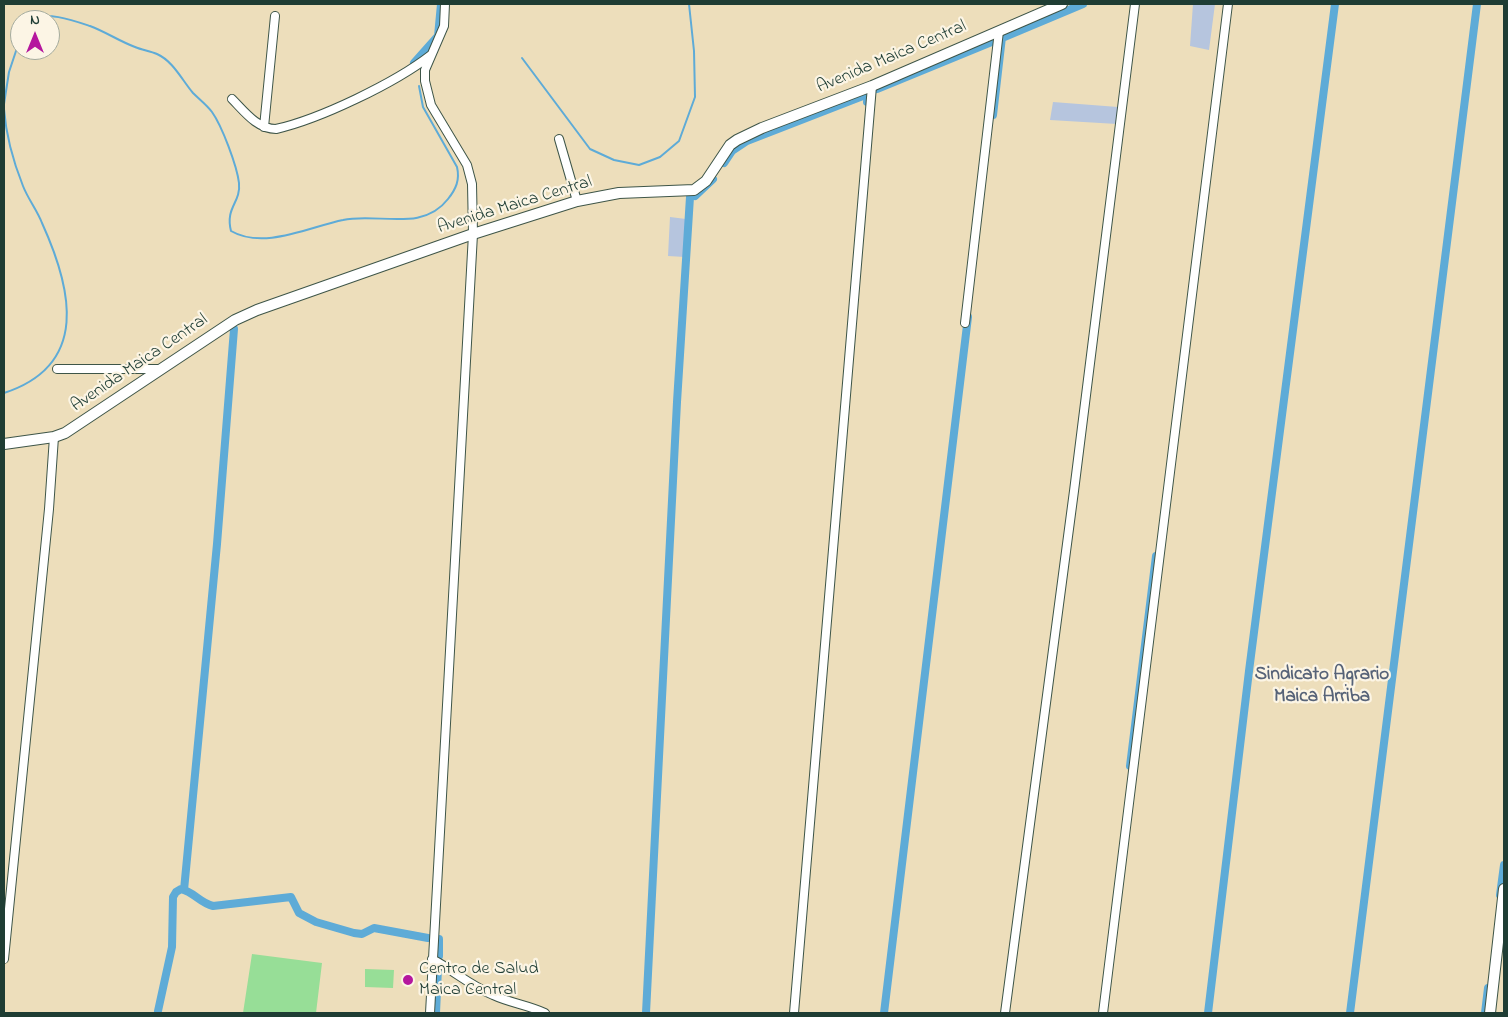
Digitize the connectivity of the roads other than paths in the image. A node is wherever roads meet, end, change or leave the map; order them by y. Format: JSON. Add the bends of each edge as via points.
{"nodes":[{"id":1,"x":445,"y":4,"type":"edge"},
{"id":2,"x":1062,"y":4,"type":"edge"},
{"id":3,"x":1135,"y":4,"type":"edge"},
{"id":4,"x":1228,"y":4,"type":"edge"},
{"id":5,"x":275,"y":16,"type":"dead end"},
{"id":6,"x":999,"y":31,"type":"junction"},
{"id":7,"x":433,"y":54,"type":"junction"},
{"id":8,"x":872,"y":86,"type":"junction"},
{"id":9,"x":232,"y":99,"type":"dead end"},
{"id":10,"x":264,"y":128,"type":"junction"},
{"id":11,"x":559,"y":139,"type":"dead end"},
{"id":12,"x":577,"y":201,"type":"junction"},
{"id":13,"x":473,"y":234,"type":"junction"},
{"id":14,"x":965,"y":323,"type":"dead end"},
{"id":15,"x":57,"y":369,"type":"dead end"},
{"id":16,"x":161,"y":369,"type":"junction"},
{"id":17,"x":54,"y":437,"type":"junction"},
{"id":18,"x":4,"y":444,"type":"edge"},
{"id":19,"x":1504,"y":889,"type":"edge"},
{"id":20,"x":4,"y":959,"type":"edge"},
{"id":21,"x":432,"y":959,"type":"junction"},
{"id":22,"x":430,"y":1013,"type":"edge"},
{"id":23,"x":545,"y":1013,"type":"edge"},
{"id":24,"x":794,"y":1013,"type":"edge"},
{"id":25,"x":1005,"y":1013,"type":"edge"},
{"id":26,"x":1103,"y":1013,"type":"edge"},
{"id":27,"x":1490,"y":1013,"type":"edge"}],
"edges":[{"from":1,"to":7,"type":"street","via":[[444,26]]},
{"from":2,"to":6,"type":"street","name":"Avenida Maica Central"},
{"from":3,"to":25,"type":"street"},
{"from":4,"to":26,"type":"street"},
{"from":5,"to":10,"type":"street"},
{"from":6,"to":8,"type":"street","name":"Avenida Maica Central"},
{"from":6,"to":14,"type":"street"},
{"from":7,"to":10,"type":"street","via":[[332,109],[285,127]]},
{"from":7,"to":13,"type":"street","via":[[425,70],[427,92],[439,121],[467,165],[472,184]]},
{"from":8,"to":12,"type":"street","name":"Avenida Maica Central","via":[[737,140],[730,145],[706,181],[694,190],[619,193]]},
{"from":8,"to":24,"type":"street"},
{"from":9,"to":10,"type":"street"},
{"from":11,"to":12,"type":"street"},
{"from":12,"to":13,"type":"street","name":"Avenida Maica Central"},
{"from":13,"to":16,"type":"street","name":"Avenida Maica Central","via":[[245,315]]},
{"from":13,"to":21,"type":"street"},
{"from":15,"to":16,"type":"street"},
{"from":16,"to":17,"type":"street","name":"Avenida Maica Central","via":[[75,428]]},
{"from":17,"to":18,"type":"street","name":"Avenida Maica Central"},
{"from":17,"to":20,"type":"street"},
{"from":19,"to":27,"type":"street"},
{"from":21,"to":22,"type":"street"},
{"from":21,"to":23,"type":"street","via":[[470,985]]}]}
